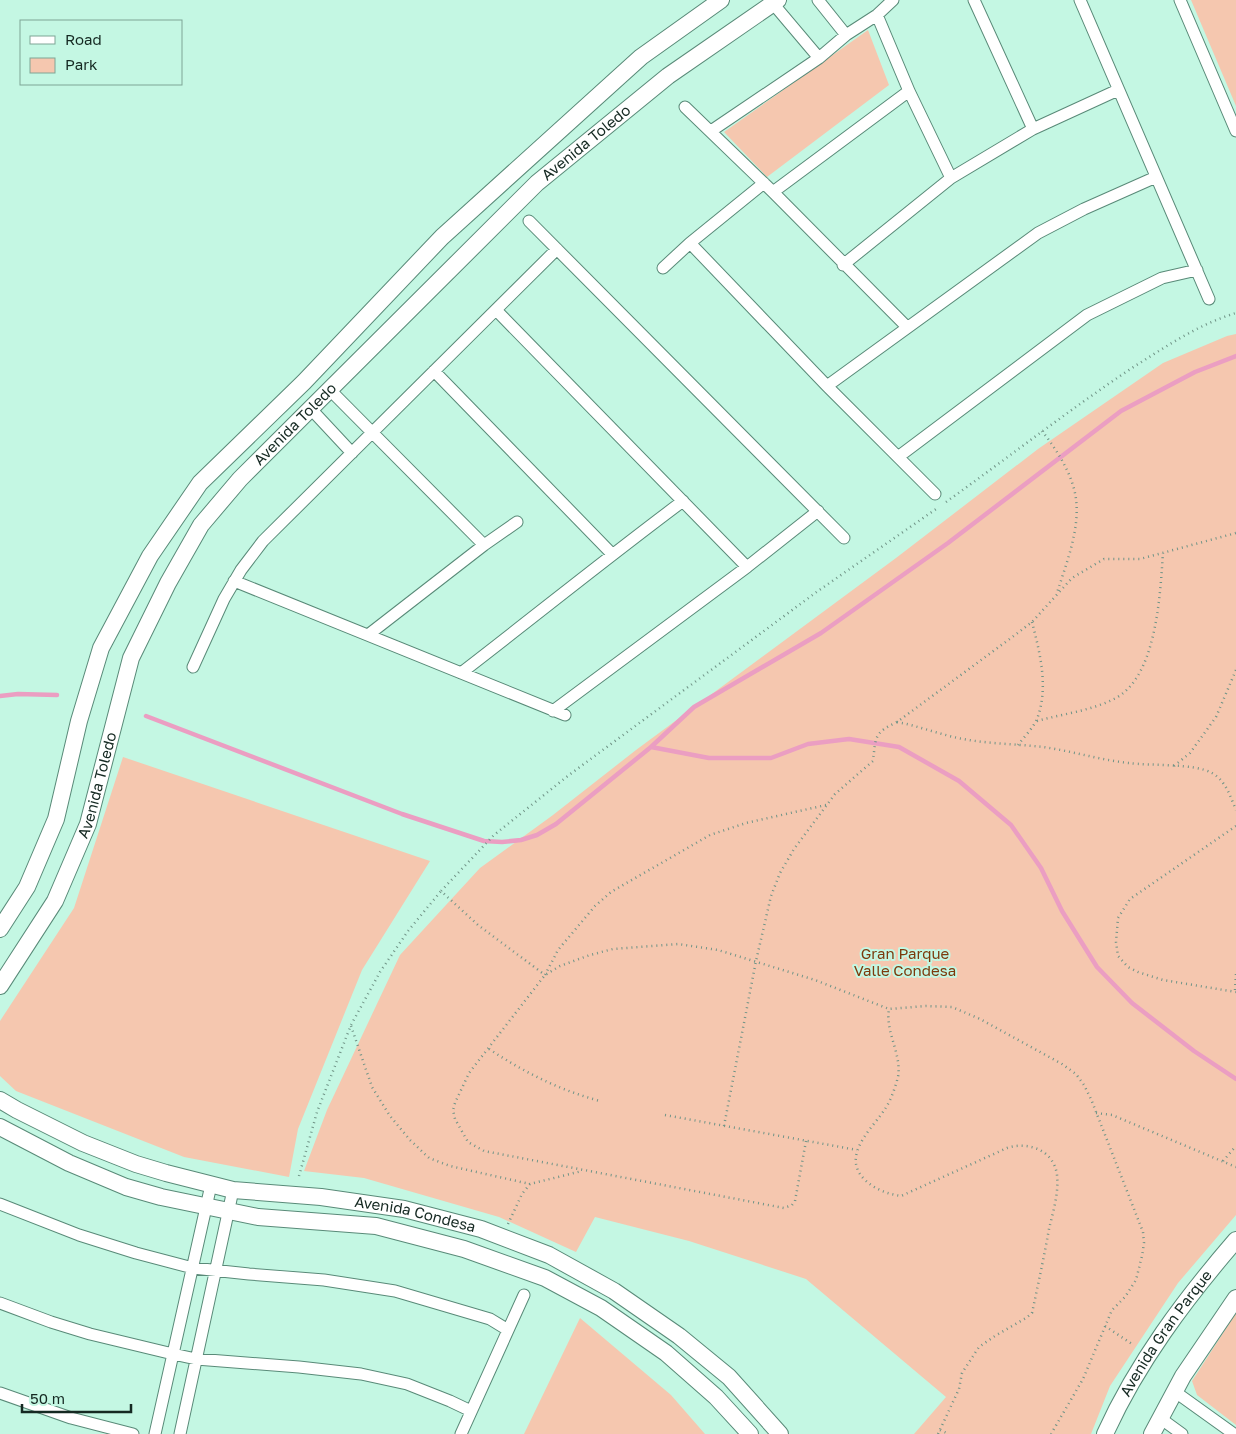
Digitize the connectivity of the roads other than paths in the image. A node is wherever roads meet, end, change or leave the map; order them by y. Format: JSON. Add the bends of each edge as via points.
{"nodes":[{"id":1,"x":721,"y":0,"type":"edge"},
{"id":2,"x":818,"y":0,"type":"edge"},
{"id":3,"x":893,"y":0,"type":"edge"},
{"id":4,"x":974,"y":0,"type":"edge"},
{"id":5,"x":1080,"y":0,"type":"edge"},
{"id":6,"x":1180,"y":0,"type":"edge"},
{"id":7,"x":774,"y":1,"type":"edge"},
{"id":8,"x":877,"y":15,"type":"junction"},
{"id":9,"x":846,"y":35,"type":"junction"},
{"id":10,"x":818,"y":58,"type":"junction"},
{"id":11,"x":1118,"y":90,"type":"junction"},
{"id":12,"x":909,"y":91,"type":"junction"},
{"id":13,"x":685,"y":107,"type":"dead end"},
{"id":14,"x":1033,"y":129,"type":"junction"},
{"id":15,"x":711,"y":131,"type":"junction"},
{"id":16,"x":1236,"y":131,"type":"edge"},
{"id":17,"x":1156,"y":177,"type":"junction"},
{"id":18,"x":951,"y":178,"type":"junction"},
{"id":19,"x":764,"y":183,"type":"junction"},
{"id":20,"x":773,"y":192,"type":"junction"},
{"id":21,"x":529,"y":222,"type":"dead end"},
{"id":22,"x":690,"y":243,"type":"junction"},
{"id":23,"x":557,"y":249,"type":"junction"},
{"id":24,"x":843,"y":264,"type":"junction"},
{"id":25,"x":663,"y":268,"type":"dead end"},
{"id":26,"x":1197,"y":270,"type":"junction"},
{"id":27,"x":1209,"y":299,"type":"dead end"},
{"id":28,"x":496,"y":310,"type":"junction"},
{"id":29,"x":907,"y":327,"type":"junction"},
{"id":30,"x":434,"y":371,"type":"junction"},
{"id":31,"x":304,"y":382,"type":"junction"},
{"id":32,"x":827,"y":386,"type":"junction"},
{"id":33,"x":320,"y":399,"type":"junction"},
{"id":34,"x":372,"y":432,"type":"junction"},
{"id":35,"x":352,"y":452,"type":"junction"},
{"id":36,"x":898,"y":457,"type":"junction"},
{"id":37,"x":935,"y":494,"type":"dead end"},
{"id":38,"x":683,"y":501,"type":"junction"},
{"id":39,"x":818,"y":511,"type":"junction"},
{"id":40,"x":517,"y":522,"type":"dead end"},
{"id":41,"x":844,"y":538,"type":"dead end"},
{"id":42,"x":484,"y":545,"type":"junction"},
{"id":43,"x":612,"y":554,"type":"junction"},
{"id":44,"x":747,"y":567,"type":"junction"},
{"id":45,"x":234,"y":581,"type":"junction"},
{"id":46,"x":368,"y":636,"type":"junction"},
{"id":47,"x":193,"y":666,"type":"dead end"},
{"id":48,"x":461,"y":673,"type":"junction"},
{"id":49,"x":553,"y":711,"type":"junction"},
{"id":50,"x":565,"y":715,"type":"dead end"},
{"id":51,"x":0,"y":929,"type":"edge"},
{"id":52,"x":0,"y":986,"type":"edge"},
{"id":53,"x":0,"y":1100,"type":"edge"},
{"id":54,"x":0,"y":1127,"type":"edge"},
{"id":55,"x":211,"y":1185,"type":"junction"},
{"id":56,"x":233,"y":1190,"type":"junction"},
{"id":57,"x":0,"y":1204,"type":"edge"},
{"id":58,"x":206,"y":1207,"type":"junction"},
{"id":59,"x":228,"y":1211,"type":"junction"},
{"id":60,"x":1236,"y":1240,"type":"edge"},
{"id":61,"x":193,"y":1268,"type":"junction"},
{"id":62,"x":216,"y":1270,"type":"junction"},
{"id":63,"x":524,"y":1295,"type":"dead end"},
{"id":64,"x":1236,"y":1298,"type":"edge"},
{"id":65,"x":0,"y":1303,"type":"edge"},
{"id":66,"x":508,"y":1330,"type":"junction"},
{"id":67,"x":173,"y":1354,"type":"junction"},
{"id":68,"x":196,"y":1359,"type":"junction"},
{"id":69,"x":1174,"y":1391,"type":"junction"},
{"id":70,"x":0,"y":1393,"type":"edge"},
{"id":71,"x":471,"y":1411,"type":"junction"},
{"id":72,"x":1160,"y":1418,"type":"junction"},
{"id":73,"x":133,"y":1434,"type":"edge"},
{"id":74,"x":155,"y":1434,"type":"edge"},
{"id":75,"x":180,"y":1434,"type":"edge"},
{"id":76,"x":461,"y":1434,"type":"edge"},
{"id":77,"x":750,"y":1434,"type":"edge"},
{"id":78,"x":780,"y":1434,"type":"edge"},
{"id":79,"x":1105,"y":1434,"type":"edge"},
{"id":80,"x":1152,"y":1434,"type":"edge"},
{"id":81,"x":1182,"y":1434,"type":"edge"},
{"id":82,"x":1234,"y":1434,"type":"edge"}],
"edges":[{"from":1,"to":31,"type":"street","name":"Avenida Toledo","via":[[641,57],[442,237]]},
{"from":2,"to":9,"type":"street"},
{"from":3,"to":8,"type":"street"},
{"from":4,"to":14,"type":"street"},
{"from":5,"to":11,"type":"street"},
{"from":6,"to":16,"type":"street"},
{"from":7,"to":10,"type":"street"},
{"from":7,"to":33,"type":"street","name":"Avenida Toledo","via":[[668,76],[537,183]]},
{"from":8,"to":9,"type":"street"},
{"from":8,"to":12,"type":"street"},
{"from":9,"to":10,"type":"street"},
{"from":10,"to":15,"type":"street"},
{"from":11,"to":14,"type":"street"},
{"from":11,"to":17,"type":"street"},
{"from":12,"to":18,"type":"street"},
{"from":12,"to":20,"type":"street"},
{"from":13,"to":15,"type":"street"},
{"from":14,"to":18,"type":"street"},
{"from":15,"to":19,"type":"street"},
{"from":17,"to":26,"type":"street"},
{"from":17,"to":29,"type":"street","via":[[1038,233]]},
{"from":18,"to":24,"type":"street"},
{"from":19,"to":20,"type":"street"},
{"from":19,"to":22,"type":"street"},
{"from":20,"to":24,"type":"street"},
{"from":21,"to":23,"type":"street"},
{"from":22,"to":25,"type":"street"},
{"from":22,"to":32,"type":"street"},
{"from":23,"to":28,"type":"street"},
{"from":23,"to":39,"type":"street"},
{"from":24,"to":29,"type":"street"},
{"from":26,"to":27,"type":"street"},
{"from":26,"to":36,"type":"street","via":[[1162,278],[1087,315]]},
{"from":28,"to":30,"type":"street"},
{"from":28,"to":38,"type":"street"},
{"from":29,"to":32,"type":"street"},
{"from":30,"to":34,"type":"street"},
{"from":30,"to":43,"type":"street"},
{"from":31,"to":33,"type":"street"},
{"from":31,"to":51,"type":"street","name":"Avenida Toledo","via":[[200,483],[150,556],[101,648],[78,721],[56,819],[27,887]]},
{"from":32,"to":36,"type":"street"},
{"from":33,"to":34,"type":"street"},
{"from":33,"to":35,"type":"street"},
{"from":33,"to":52,"type":"street","name":"Avenida Toledo","via":[[240,478],[201,525],[168,583],[132,658],[88,824],[55,901]]},
{"from":34,"to":35,"type":"street"},
{"from":34,"to":42,"type":"street"},
{"from":35,"to":45,"type":"street","via":[[263,541]]},
{"from":36,"to":37,"type":"street"},
{"from":38,"to":43,"type":"street"},
{"from":38,"to":44,"type":"street"},
{"from":39,"to":41,"type":"street"},
{"from":39,"to":44,"type":"street"},
{"from":40,"to":42,"type":"street"},
{"from":42,"to":46,"type":"street"},
{"from":43,"to":48,"type":"street"},
{"from":44,"to":49,"type":"street"},
{"from":45,"to":46,"type":"street"},
{"from":45,"to":47,"type":"street"},
{"from":46,"to":48,"type":"street"},
{"from":48,"to":49,"type":"street"},
{"from":49,"to":50,"type":"street"},
{"from":53,"to":55,"type":"street","name":"Avenida Condesa","via":[[83,1143],[136,1164]]},
{"from":54,"to":58,"type":"street","name":"Avenida Condesa","via":[[69,1163],[126,1187]]},
{"from":55,"to":56,"type":"street","name":"Avenida Condesa"},
{"from":55,"to":58,"type":"street"},
{"from":56,"to":59,"type":"street"},
{"from":56,"to":78,"type":"street","name":"Avenida Condesa","via":[[404,1208],[481,1229],[549,1255],[614,1291],[679,1336],[729,1377]]},
{"from":57,"to":61,"type":"street","via":[[79,1236]]},
{"from":58,"to":59,"type":"street","name":"Avenida Condesa"},
{"from":58,"to":61,"type":"street"},
{"from":59,"to":62,"type":"street"},
{"from":59,"to":77,"type":"street","name":"Avenida Condesa","via":[[258,1217],[376,1226],[464,1249],[545,1278],[601,1308],[666,1354],[716,1396]]},
{"from":60,"to":79,"type":"street","name":"Avenida Gran Parque","via":[[1202,1279],[1152,1348]]},
{"from":61,"to":62,"type":"street"},
{"from":61,"to":67,"type":"street"},
{"from":62,"to":66,"type":"street","via":[[324,1280],[395,1291],[490,1319]]},
{"from":62,"to":68,"type":"street"},
{"from":63,"to":66,"type":"street"},
{"from":64,"to":69,"type":"street"},
{"from":65,"to":67,"type":"street","via":[[90,1334]]},
{"from":66,"to":71,"type":"street"},
{"from":67,"to":68,"type":"street"},
{"from":67,"to":74,"type":"street"},
{"from":68,"to":71,"type":"street","via":[[361,1374],[407,1384]]},
{"from":68,"to":75,"type":"street"},
{"from":69,"to":72,"type":"street"},
{"from":69,"to":82,"type":"street"},
{"from":70,"to":73,"type":"street","via":[[71,1418]]},
{"from":71,"to":76,"type":"street"},
{"from":72,"to":80,"type":"street"},
{"from":72,"to":81,"type":"street"}]}
